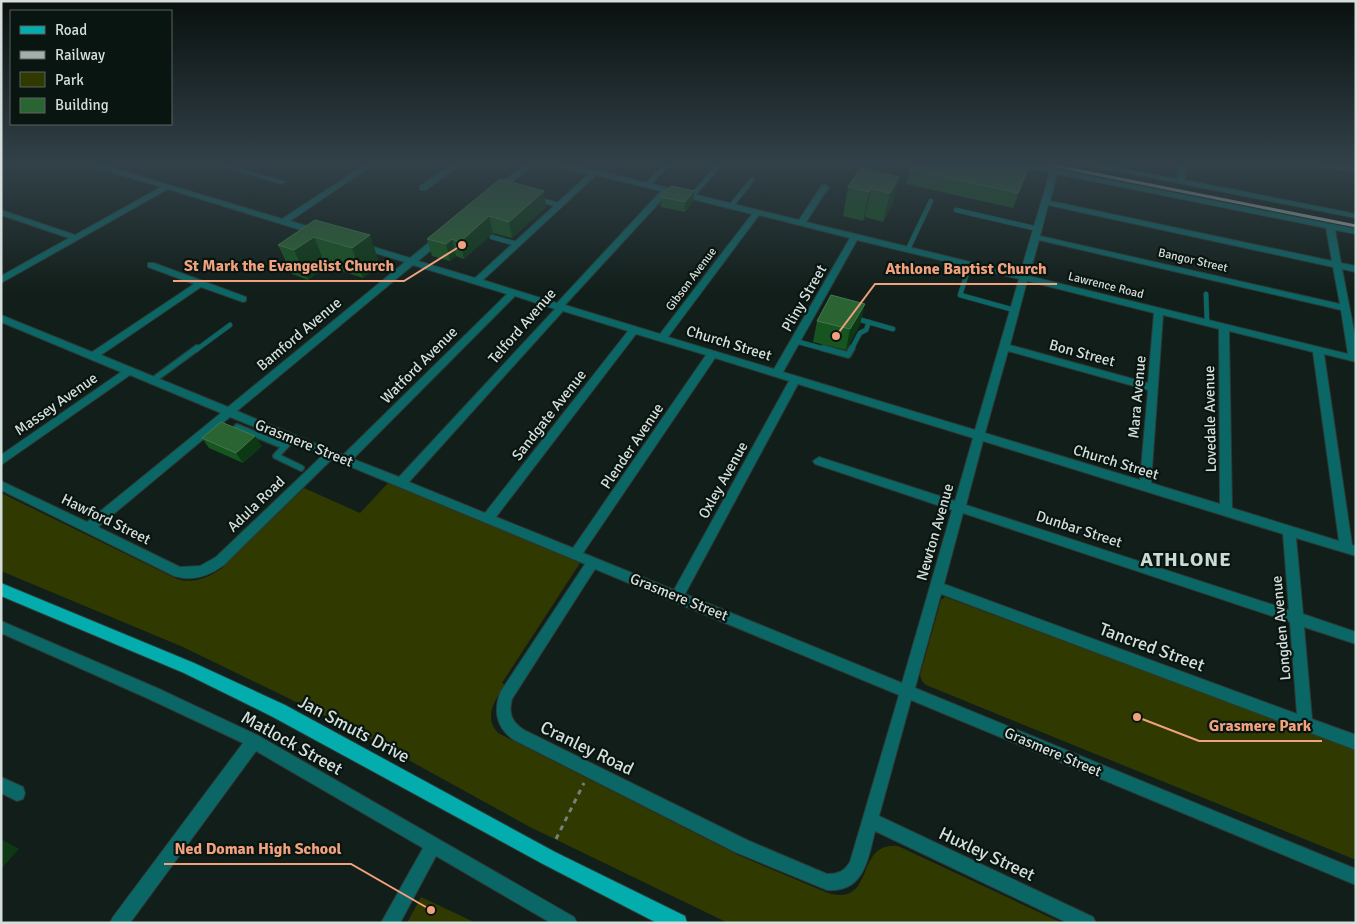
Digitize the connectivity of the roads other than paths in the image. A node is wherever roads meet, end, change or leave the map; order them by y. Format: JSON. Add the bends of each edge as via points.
{"nodes":[{"id":1,"x":131,"y":207,"type":"edge"},
{"id":2,"x":235,"y":207,"type":"edge"},
{"id":3,"x":305,"y":207,"type":"edge"},
{"id":4,"x":557,"y":207,"type":"edge"},
{"id":5,"x":651,"y":207,"type":"edge"},
{"id":6,"x":736,"y":207,"type":"edge"},
{"id":7,"x":811,"y":207,"type":"edge"},
{"id":8,"x":928,"y":207,"type":"edge"},
{"id":9,"x":1044,"y":207,"type":"edge"},
{"id":10,"x":1069,"y":207,"type":"edge"},
{"id":11,"x":1235,"y":207,"type":"edge"},
{"id":12,"x":1310,"y":207,"type":"edge"},
{"id":13,"x":956,"y":210,"type":"dead end"},
{"id":14,"x":1,"y":212,"type":"edge"},
{"id":15,"x":757,"y":212,"type":"junction"},
{"id":16,"x":1356,"y":216,"type":"edge"},
{"id":17,"x":283,"y":222,"type":"junction"},
{"id":18,"x":800,"y":223,"type":"junction"},
{"id":19,"x":1330,"y":226,"type":"junction"},
{"id":20,"x":446,"y":232,"type":"edge"},
{"id":21,"x":1356,"y":232,"type":"edge"},
{"id":22,"x":1036,"y":233,"type":"junction"},
{"id":23,"x":329,"y":236,"type":"edge"},
{"id":24,"x":855,"y":236,"type":"junction"},
{"id":25,"x":492,"y":237,"type":"dead end"},
{"id":26,"x":76,"y":238,"type":"junction"},
{"id":27,"x":347,"y":242,"type":"edge"},
{"id":28,"x":517,"y":244,"type":"junction"},
{"id":29,"x":908,"y":249,"type":"junction"},
{"id":30,"x":411,"y":261,"type":"junction"},
{"id":31,"x":970,"y":264,"type":"junction"},
{"id":32,"x":151,"y":265,"type":"dead end"},
{"id":33,"x":1337,"y":265,"type":"junction"},
{"id":34,"x":1356,"y":269,"type":"edge"},
{"id":35,"x":1024,"y":277,"type":"junction"},
{"id":36,"x":1,"y":280,"type":"edge"},
{"id":37,"x":477,"y":281,"type":"junction"},
{"id":38,"x":201,"y":283,"type":"junction"},
{"id":39,"x":514,"y":292,"type":"junction"},
{"id":40,"x":1206,"y":294,"type":"dead end"},
{"id":41,"x":243,"y":299,"type":"dead end"},
{"id":42,"x":560,"y":306,"type":"junction"},
{"id":43,"x":1345,"y":308,"type":"junction"},
{"id":44,"x":1014,"y":310,"type":"junction"},
{"id":45,"x":1159,"y":311,"type":"junction"},
{"id":46,"x":850,"y":317,"type":"edge"},
{"id":47,"x":3,"y":321,"type":"edge"},
{"id":48,"x":869,"y":322,"type":"junction"},
{"id":49,"x":1207,"y":322,"type":"junction"},
{"id":50,"x":230,"y":325,"type":"dead end"},
{"id":51,"x":1224,"y":326,"type":"junction"},
{"id":52,"x":635,"y":329,"type":"junction"},
{"id":53,"x":893,"y":329,"type":"dead end"},
{"id":54,"x":662,"y":338,"type":"junction"},
{"id":55,"x":795,"y":341,"type":"junction"},
{"id":56,"x":1004,"y":347,"type":"junction"},
{"id":57,"x":1318,"y":349,"type":"junction"},
{"id":58,"x":713,"y":353,"type":"junction"},
{"id":59,"x":93,"y":356,"type":"junction"},
{"id":60,"x":1355,"y":358,"type":"edge"},
{"id":61,"x":129,"y":371,"type":"junction"},
{"id":62,"x":777,"y":373,"type":"junction"},
{"id":63,"x":795,"y":379,"type":"junction"},
{"id":64,"x":152,"y":381,"type":"junction"},
{"id":65,"x":1153,"y":388,"type":"junction"},
{"id":66,"x":228,"y":412,"type":"junction"},
{"id":67,"x":237,"y":427,"type":"edge"},
{"id":68,"x":979,"y":436,"type":"junction"},
{"id":69,"x":288,"y":442,"type":"junction"},
{"id":70,"x":331,"y":454,"type":"junction"},
{"id":71,"x":344,"y":460,"type":"junction"},
{"id":72,"x":1,"y":461,"type":"edge"},
{"id":73,"x":819,"y":461,"type":"dead end"},
{"id":74,"x":301,"y":468,"type":"dead end"},
{"id":75,"x":401,"y":483,"type":"junction"},
{"id":76,"x":1,"y":485,"type":"edge"},
{"id":77,"x":1145,"y":486,"type":"junction"},
{"id":78,"x":959,"y":506,"type":"junction"},
{"id":79,"x":1226,"y":511,"type":"junction"},
{"id":80,"x":488,"y":518,"type":"junction"},
{"id":81,"x":88,"y":528,"type":"junction"},
{"id":82,"x":1289,"y":531,"type":"junction"},
{"id":83,"x":1351,"y":550,"type":"edge"},
{"id":84,"x":575,"y":555,"type":"junction"},
{"id":85,"x":593,"y":562,"type":"junction"},
{"id":86,"x":199,"y":572,"type":"joint"},
{"id":87,"x":936,"y":587,"type":"junction"},
{"id":88,"x":1,"y":589,"type":"edge"},
{"id":89,"x":677,"y":596,"type":"junction"},
{"id":90,"x":1296,"y":618,"type":"junction"},
{"id":91,"x":1,"y":627,"type":"edge"},
{"id":92,"x":1356,"y":638,"type":"edge"},
{"id":93,"x":906,"y":691,"type":"junction"},
{"id":94,"x":1305,"y":724,"type":"junction"},
{"id":95,"x":254,"y":741,"type":"junction"},
{"id":96,"x":1356,"y":742,"type":"edge"},
{"id":97,"x":1,"y":785,"type":"edge"},
{"id":98,"x":17,"y":793,"type":"dead end"},
{"id":99,"x":870,"y":820,"type":"junction"},
{"id":100,"x":433,"y":846,"type":"junction"},
{"id":101,"x":1356,"y":877,"type":"edge"},
{"id":102,"x":827,"y":882,"type":"joint"},
{"id":103,"x":557,"y":920,"type":"edge"},
{"id":104,"x":119,"y":923,"type":"edge"},
{"id":105,"x":390,"y":923,"type":"edge"},
{"id":106,"x":678,"y":923,"type":"edge"},
{"id":107,"x":1087,"y":923,"type":"edge"}],
"edges":[{"from":1,"to":26,"type":"street"},
{"from":2,"to":17,"type":"street"},
{"from":3,"to":17,"type":"street"},
{"from":4,"to":28,"type":"street"},
{"from":5,"to":42,"type":"street","name":"Telford Avenue"},
{"from":6,"to":15,"type":"street","name":"Lawrence Road"},
{"from":7,"to":18,"type":"street"},
{"from":8,"to":29,"type":"lane"},
{"from":9,"to":22,"type":"street","name":"Newton Avenue"},
{"from":10,"to":33,"type":"street"},
{"from":11,"to":19,"type":"street"},
{"from":12,"to":16,"type":"street"},
{"from":13,"to":22,"type":"lane"},
{"from":14,"to":26,"type":"street"},
{"from":15,"to":18,"type":"street","name":"Lawrence Road"},
{"from":15,"to":54,"type":"street","name":"Gibson Avenue"},
{"from":17,"to":23,"type":"street"},
{"from":18,"to":24,"type":"street","name":"Lawrence Road"},
{"from":19,"to":21,"type":"street"},
{"from":19,"to":33,"type":"street"},
{"from":20,"to":30,"type":"street","name":"Bamford Avenue"},
{"from":22,"to":35,"type":"street","name":"Newton Avenue"},
{"from":22,"to":43,"type":"street","name":"Bangor Street"},
{"from":24,"to":29,"type":"street","name":"Lawrence Road"},
{"from":24,"to":55,"type":"street","name":"Pliny Street","via":[[818,308]]},
{"from":25,"to":28,"type":"lane"},
{"from":26,"to":36,"type":"street"},
{"from":27,"to":30,"type":"street","name":"Church Street"},
{"from":28,"to":37,"type":"street"},
{"from":29,"to":31,"type":"street","name":"Lawrence Road"},
{"from":30,"to":37,"type":"street","name":"Church Street"},
{"from":30,"to":66,"type":"street","name":"Bamford Avenue"},
{"from":31,"to":35,"type":"street","name":"Lawrence Road"},
{"from":31,"to":44,"type":"lane","via":[[959,294]]},
{"from":32,"to":38,"type":"street"},
{"from":33,"to":34,"type":"street"},
{"from":33,"to":43,"type":"street"},
{"from":35,"to":44,"type":"street","name":"Newton Avenue"},
{"from":35,"to":45,"type":"street","name":"Lawrence Road"},
{"from":37,"to":39,"type":"street","name":"Church Street"},
{"from":38,"to":41,"type":"street"},
{"from":38,"to":59,"type":"street"},
{"from":39,"to":42,"type":"street","name":"Church Street"},
{"from":39,"to":71,"type":"street","name":"Watford Avenue"},
{"from":40,"to":49,"type":"lane"},
{"from":42,"to":52,"type":"street","name":"Church Street"},
{"from":42,"to":75,"type":"street","name":"Telford Avenue"},
{"from":43,"to":60,"type":"street"},
{"from":44,"to":56,"type":"street","name":"Newton Avenue"},
{"from":45,"to":49,"type":"street","name":"Lawrence Road"},
{"from":45,"to":65,"type":"street","name":"Mara Avenue"},
{"from":46,"to":48,"type":"lane"},
{"from":47,"to":59,"type":"street","name":"Grasmere Street"},
{"from":48,"to":53,"type":"lane"},
{"from":48,"to":55,"type":"lane","via":[[848,355]]},
{"from":49,"to":51,"type":"street","name":"Lawrence Road"},
{"from":50,"to":64,"type":"lane"},
{"from":51,"to":57,"type":"street","name":"Lawrence Road"},
{"from":51,"to":79,"type":"street","name":"Lovedale Avenue"},
{"from":52,"to":54,"type":"street","name":"Church Street"},
{"from":52,"to":80,"type":"street","name":"Sandgate Avenue"},
{"from":54,"to":58,"type":"street","name":"Church Street"},
{"from":55,"to":62,"type":"street","name":"Pliny Street"},
{"from":56,"to":65,"type":"street","name":"Bon Street"},
{"from":56,"to":68,"type":"street","name":"Newton Avenue"},
{"from":57,"to":60,"type":"street","name":"Lawrence Road"},
{"from":57,"to":83,"type":"street"},
{"from":58,"to":62,"type":"street","name":"Church Street"},
{"from":58,"to":84,"type":"street","name":"Plender Avenue"},
{"from":59,"to":61,"type":"street","name":"Grasmere Street"},
{"from":61,"to":64,"type":"street","name":"Grasmere Street"},
{"from":61,"to":72,"type":"street","name":"Massey Avenue"},
{"from":62,"to":63,"type":"street","name":"Church Street"},
{"from":63,"to":68,"type":"street","name":"Church Street"},
{"from":63,"to":89,"type":"street","name":"Oxley Avenue"},
{"from":64,"to":66,"type":"street","name":"Grasmere Street"},
{"from":65,"to":77,"type":"street","name":"Mara Avenue"},
{"from":66,"to":69,"type":"street","name":"Grasmere Street"},
{"from":66,"to":81,"type":"street","name":"Bamford Avenue"},
{"from":67,"to":69,"type":"lane"},
{"from":68,"to":77,"type":"street","name":"Church Street"},
{"from":68,"to":78,"type":"street","name":"Newton Avenue"},
{"from":69,"to":70,"type":"street","name":"Grasmere Street"},
{"from":69,"to":74,"type":"lane","via":[[276,457]]},
{"from":70,"to":71,"type":"street","name":"Grasmere Street"},
{"from":70,"to":86,"type":"street","name":"Adula Road","via":[[220,562]]},
{"from":71,"to":75,"type":"street","name":"Grasmere Street"},
{"from":73,"to":78,"type":"street","name":"Dunbar Street"},
{"from":75,"to":80,"type":"street","name":"Grasmere Street"},
{"from":76,"to":81,"type":"street","name":"Hawford Street"},
{"from":77,"to":79,"type":"street","name":"Church Street"},
{"from":78,"to":87,"type":"street","name":"Newton Avenue"},
{"from":78,"to":90,"type":"street","name":"Dunbar Street"},
{"from":79,"to":82,"type":"street","name":"Church Street"},
{"from":80,"to":84,"type":"street","name":"Grasmere Street"},
{"from":81,"to":86,"type":"street","name":"Hawford Street","via":[[178,572]]},
{"from":82,"to":83,"type":"street","name":"Church Street"},
{"from":82,"to":90,"type":"street","name":"Longden Avenue"},
{"from":84,"to":85,"type":"street","name":"Grasmere Street"},
{"from":85,"to":89,"type":"street","name":"Grasmere Street"},
{"from":85,"to":102,"type":"street","name":"Cranley Road","via":[[506,696],[502,714],[507,726],[741,846]]},
{"from":87,"to":93,"type":"street","name":"Newton Avenue"},
{"from":87,"to":94,"type":"street","name":"Tancred Street"},
{"from":88,"to":106,"type":"main road","name":"Jan Smuts Drive","via":[[189,668],[279,711],[548,858]]},
{"from":89,"to":93,"type":"street","name":"Grasmere Street"},
{"from":90,"to":92,"type":"street","name":"Dunbar Street"},
{"from":90,"to":94,"type":"street","name":"Longden Avenue"},
{"from":91,"to":95,"type":"street","name":"Matlock Street"},
{"from":93,"to":99,"type":"street","name":"Newton Avenue"},
{"from":93,"to":101,"type":"street","name":"Grasmere Street"},
{"from":94,"to":96,"type":"street","name":"Tancred Street"},
{"from":95,"to":100,"type":"street","name":"Matlock Street"},
{"from":95,"to":104,"type":"street"},
{"from":97,"to":98,"type":"street"},
{"from":99,"to":102,"type":"street","name":"Newton Avenue","via":[[854,872],[844,880]]},
{"from":99,"to":107,"type":"street","name":"Huxley Street"},
{"from":100,"to":103,"type":"street","name":"Matlock Street"},
{"from":100,"to":105,"type":"street"}]}
